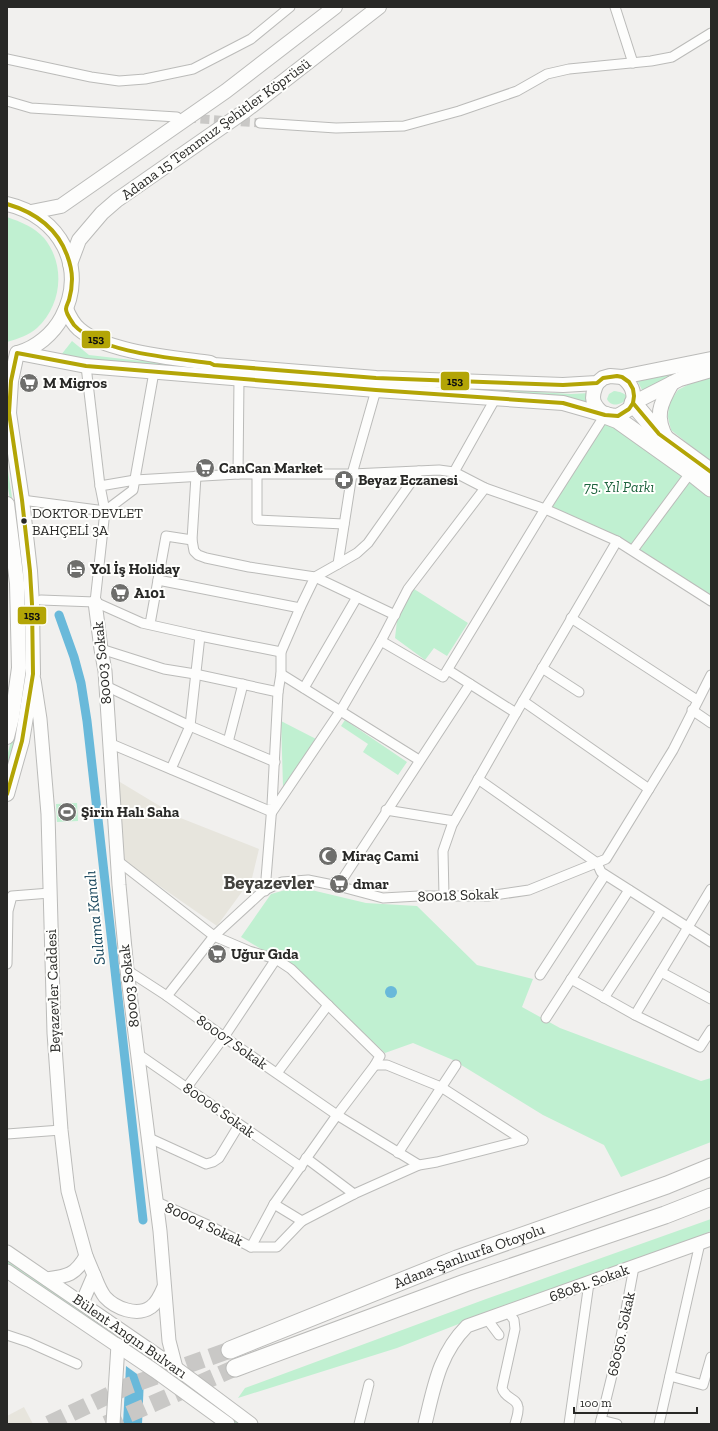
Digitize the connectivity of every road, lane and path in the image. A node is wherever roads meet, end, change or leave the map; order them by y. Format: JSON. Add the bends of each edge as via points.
{"nodes":[{"id":1,"x":290,"y":7,"type":"edge"},
{"id":2,"x":335,"y":7,"type":"edge"},
{"id":3,"x":379,"y":7,"type":"edge"},
{"id":4,"x":615,"y":7,"type":"edge"},
{"id":5,"x":711,"y":33,"type":"edge"},
{"id":6,"x":7,"y":59,"type":"edge"},
{"id":7,"x":633,"y":63,"type":"junction"},
{"id":8,"x":7,"y":101,"type":"edge"},
{"id":9,"x":177,"y":117,"type":"tunnel mouth"},
{"id":10,"x":260,"y":123,"type":"tunnel mouth"},
{"id":11,"x":7,"y":204,"type":"edge"},
{"id":12,"x":31,"y":212,"type":"junction"},
{"id":13,"x":70,"y":264,"type":"junction"},
{"id":14,"x":66,"y":309,"type":"junction"},
{"id":15,"x":14,"y":353,"type":"edge"},
{"id":16,"x":711,"y":359,"type":"edge"},
{"id":17,"x":86,"y":366,"type":"junction"},
{"id":18,"x":711,"y":370,"type":"edge"},
{"id":19,"x":154,"y":372,"type":"junction"},
{"id":20,"x":622,"y":377,"type":"junction"},
{"id":21,"x":239,"y":379,"type":"junction"},
{"id":22,"x":597,"y":383,"type":"junction"},
{"id":23,"x":672,"y":383,"type":"junction"},
{"id":24,"x":376,"y":390,"type":"junction"},
{"id":25,"x":495,"y":399,"type":"junction"},
{"id":26,"x":633,"y":403,"type":"junction"},
{"id":27,"x":605,"y":415,"type":"junction"},
{"id":28,"x":667,"y":440,"type":"junction"},
{"id":29,"x":419,"y":471,"type":"junction"},
{"id":30,"x":454,"y":472,"type":"junction"},
{"id":31,"x":691,"y":472,"type":"junction"},
{"id":32,"x":711,"y":472,"type":"edge"},
{"id":33,"x":238,"y":474,"type":"junction"},
{"id":34,"x":257,"y":474,"type":"junction"},
{"id":35,"x":352,"y":474,"type":"junction"},
{"id":36,"x":196,"y":476,"type":"junction"},
{"id":37,"x":135,"y":480,"type":"junction"},
{"id":38,"x":100,"y":486,"type":"junction"},
{"id":39,"x":485,"y":488,"type":"junction"},
{"id":40,"x":711,"y":488,"type":"edge"},
{"id":41,"x":22,"y":500,"type":"junction"},
{"id":42,"x":7,"y":504,"type":"edge"},
{"id":43,"x":545,"y":509,"type":"junction"},
{"id":44,"x":105,"y":511,"type":"junction"},
{"id":45,"x":344,"y":524,"type":"junction"},
{"id":46,"x":9,"y":532,"type":"edge"},
{"id":47,"x":192,"y":540,"type":"junction"},
{"id":48,"x":617,"y":541,"type":"junction"},
{"id":49,"x":633,"y":550,"type":"junction"},
{"id":50,"x":338,"y":564,"type":"junction"},
{"id":51,"x":315,"y":577,"type":"junction"},
{"id":52,"x":158,"y":580,"type":"junction"},
{"id":53,"x":357,"y":597,"type":"junction"},
{"id":54,"x":41,"y":600,"type":"dead end"},
{"id":55,"x":711,"y":601,"type":"edge"},
{"id":56,"x":95,"y":602,"type":"junction"},
{"id":57,"x":300,"y":608,"type":"junction"},
{"id":58,"x":12,"y":610,"type":"edge"},
{"id":59,"x":395,"y":615,"type":"junction"},
{"id":60,"x":571,"y":618,"type":"junction"},
{"id":61,"x":150,"y":624,"type":"junction"},
{"id":62,"x":200,"y":636,"type":"junction"},
{"id":63,"x":381,"y":641,"type":"junction"},
{"id":64,"x":101,"y":649,"type":"junction"},
{"id":65,"x":280,"y":652,"type":"junction"},
{"id":66,"x":542,"y":668,"type":"junction"},
{"id":67,"x":448,"y":670,"type":"junction"},
{"id":68,"x":32,"y":674,"type":"junction"},
{"id":69,"x":195,"y":674,"type":"junction"},
{"id":70,"x":281,"y":674,"type":"junction"},
{"id":71,"x":711,"y":675,"type":"edge"},
{"id":72,"x":243,"y":684,"type":"junction"},
{"id":73,"x":470,"y":684,"type":"junction"},
{"id":74,"x":106,"y":686,"type":"junction"},
{"id":75,"x":304,"y":688,"type":"junction"},
{"id":76,"x":278,"y":692,"type":"junction"},
{"id":77,"x":579,"y":692,"type":"dead end"},
{"id":78,"x":697,"y":700,"type":"junction"},
{"id":79,"x":523,"y":701,"type":"junction"},
{"id":80,"x":341,"y":710,"type":"junction"},
{"id":81,"x":692,"y":710,"type":"junction"},
{"id":82,"x":516,"y":713,"type":"junction"},
{"id":83,"x":9,"y":716,"type":"edge"},
{"id":84,"x":711,"y":723,"type":"edge"},
{"id":85,"x":190,"y":726,"type":"junction"},
{"id":86,"x":7,"y":737,"type":"edge"},
{"id":87,"x":228,"y":742,"type":"junction"},
{"id":88,"x":109,"y":743,"type":"junction"},
{"id":89,"x":419,"y":760,"type":"junction"},
{"id":90,"x":274,"y":762,"type":"junction"},
{"id":91,"x":172,"y":770,"type":"junction"},
{"id":92,"x":478,"y":779,"type":"junction"},
{"id":93,"x":649,"y":789,"type":"junction"},
{"id":94,"x":7,"y":794,"type":"edge"},
{"id":95,"x":386,"y":810,"type":"junction"},
{"id":96,"x":272,"y":812,"type":"junction"},
{"id":97,"x":454,"y":822,"type":"junction"},
{"id":98,"x":118,"y":861,"type":"junction"},
{"id":99,"x":597,"y":863,"type":"junction"},
{"id":100,"x":605,"y":875,"type":"junction"},
{"id":101,"x":338,"y":886,"type":"junction"},
{"id":102,"x":711,"y":889,"type":"edge"},
{"id":103,"x":629,"y":890,"type":"junction"},
{"id":104,"x":265,"y":891,"type":"junction"},
{"id":105,"x":50,"y":893,"type":"junction"},
{"id":106,"x":444,"y":896,"type":"junction"},
{"id":107,"x":661,"y":911,"type":"junction"},
{"id":108,"x":687,"y":928,"type":"junction"},
{"id":109,"x":214,"y":936,"type":"junction"},
{"id":110,"x":711,"y":942,"type":"edge"},
{"id":111,"x":276,"y":959,"type":"junction"},
{"id":112,"x":7,"y":964,"type":"edge"},
{"id":113,"x":126,"y":970,"type":"junction"},
{"id":114,"x":661,"y":972,"type":"junction"},
{"id":115,"x":540,"y":975,"type":"dead end"},
{"id":116,"x":571,"y":979,"type":"junction"},
{"id":117,"x":167,"y":996,"type":"junction"},
{"id":118,"x":604,"y":998,"type":"junction"},
{"id":119,"x":711,"y":999,"type":"edge"},
{"id":120,"x":328,"y":1005,"type":"junction"},
{"id":121,"x":636,"y":1015,"type":"junction"},
{"id":122,"x":546,"y":1018,"type":"dead end"},
{"id":123,"x":711,"y":1030,"type":"edge"},
{"id":124,"x":224,"y":1037,"type":"junction"},
{"id":125,"x":138,"y":1054,"type":"junction"},
{"id":126,"x":375,"y":1065,"type":"junction"},
{"id":127,"x":456,"y":1065,"type":"dead end"},
{"id":128,"x":277,"y":1073,"type":"junction"},
{"id":129,"x":187,"y":1087,"type":"junction"},
{"id":130,"x":441,"y":1087,"type":"junction"},
{"id":131,"x":337,"y":1115,"type":"junction"},
{"id":132,"x":240,"y":1125,"type":"junction"},
{"id":133,"x":61,"y":1130,"type":"junction"},
{"id":134,"x":7,"y":1134,"type":"edge"},
{"id":135,"x":148,"y":1137,"type":"junction"},
{"id":136,"x":398,"y":1153,"type":"junction"},
{"id":137,"x":306,"y":1158,"type":"junction"},
{"id":138,"x":419,"y":1165,"type":"junction"},
{"id":139,"x":301,"y":1167,"type":"junction"},
{"id":140,"x":711,"y":1167,"type":"edge"},
{"id":141,"x":354,"y":1194,"type":"junction"},
{"id":142,"x":711,"y":1197,"type":"edge"},
{"id":143,"x":155,"y":1201,"type":"junction"},
{"id":144,"x":274,"y":1204,"type":"junction"},
{"id":145,"x":302,"y":1221,"type":"junction"},
{"id":146,"x":705,"y":1241,"type":"edge"},
{"id":147,"x":251,"y":1247,"type":"junction"},
{"id":148,"x":7,"y":1252,"type":"edge"},
{"id":149,"x":86,"y":1256,"type":"junction"},
{"id":150,"x":634,"y":1267,"type":"junction"},
{"id":151,"x":7,"y":1271,"type":"edge"},
{"id":152,"x":94,"y":1275,"type":"junction"},
{"id":153,"x":47,"y":1279,"type":"junction"},
{"id":154,"x":590,"y":1283,"type":"junction"},
{"id":155,"x":164,"y":1287,"type":"junction"},
{"id":156,"x":82,"y":1303,"type":"junction"},
{"id":157,"x":508,"y":1312,"type":"junction"},
{"id":158,"x":487,"y":1319,"type":"junction"},
{"id":159,"x":7,"y":1335,"type":"edge"},
{"id":160,"x":499,"y":1335,"type":"dead end"},
{"id":161,"x":118,"y":1345,"type":"junction"},
{"id":162,"x":230,"y":1350,"type":"tunnel mouth"},
{"id":163,"x":711,"y":1357,"type":"edge"},
{"id":164,"x":77,"y":1364,"type":"dead end"},
{"id":165,"x":176,"y":1368,"type":"junction"},
{"id":166,"x":235,"y":1368,"type":"tunnel mouth"},
{"id":167,"x":670,"y":1376,"type":"junction"},
{"id":168,"x":369,"y":1384,"type":"dead end"},
{"id":169,"x":600,"y":1422,"type":"edge"},
{"id":170,"x":113,"y":1424,"type":"edge"},
{"id":171,"x":228,"y":1424,"type":"edge"},
{"id":172,"x":251,"y":1424,"type":"edge"},
{"id":173,"x":359,"y":1424,"type":"edge"},
{"id":174,"x":425,"y":1424,"type":"edge"},
{"id":175,"x":515,"y":1424,"type":"edge"},
{"id":176,"x":569,"y":1424,"type":"edge"},
{"id":177,"x":617,"y":1424,"type":"edge"},
{"id":178,"x":659,"y":1424,"type":"edge"}],
"edges":[{"from":1,"to":6,"type":"street","via":[[251,39],[193,69],[145,79],[119,81],[91,78]]},
{"from":2,"to":12,"type":"main road","name":"Adana 15 Temmuz Şehitler Köprüsü","via":[[226,91],[61,206]]},
{"from":3,"to":13,"type":"main road","name":"Adana 15 Temmuz Şehitler Köprüsü","via":[[254,104],[117,200],[79,240]]},
{"from":4,"to":7,"type":"street"},
{"from":5,"to":7,"type":"street","via":[[672,57]]},
{"from":7,"to":10,"type":"street","via":[[569,69],[546,74],[517,91],[404,126],[336,128]]},
{"from":8,"to":9,"type":"street","via":[[31,108]]},
{"from":11,"to":12,"type":"main road"},
{"from":12,"to":13,"type":"main road","via":[[55,233]]},
{"from":13,"to":14,"type":"main road","via":[[71,289]]},
{"from":14,"to":15,"type":"main road","via":[[46,338],[32,347]]},
{"from":14,"to":22,"type":"main road","via":[[80,330],[106,344],[214,365],[376,378],[562,385]]},
{"from":15,"to":17,"type":"main road"},
{"from":15,"to":41,"type":"main road","via":[[9,413]]},
{"from":16,"to":20,"type":"main road"},
{"from":17,"to":19,"type":"main road"},
{"from":17,"to":38,"type":"street"},
{"from":18,"to":23,"type":"main road"},
{"from":19,"to":21,"type":"main road"},
{"from":19,"to":37,"type":"street"},
{"from":20,"to":22,"type":"main road","via":[[610,376]]},
{"from":20,"to":26,"type":"main road","via":[[633,389]]},
{"from":21,"to":24,"type":"main road"},
{"from":21,"to":33,"type":"street"},
{"from":22,"to":27,"type":"main road","via":[[594,404]]},
{"from":23,"to":26,"type":"main road"},
{"from":23,"to":28,"type":"main road","via":[[662,400],[660,410],[661,425]]},
{"from":24,"to":25,"type":"main road"},
{"from":24,"to":35,"type":"street"},
{"from":25,"to":27,"type":"main road","via":[[563,403]]},
{"from":25,"to":30,"type":"street"},
{"from":26,"to":27,"type":"main road","via":[[618,416]]},
{"from":26,"to":28,"type":"highway"},
{"from":27,"to":31,"type":"highway","via":[[618,420]]},
{"from":27,"to":43,"type":"street"},
{"from":28,"to":32,"type":"highway"},
{"from":29,"to":30,"type":"street"},
{"from":29,"to":35,"type":"street"},
{"from":29,"to":50,"type":"street","via":[[368,543],[357,554]]},
{"from":30,"to":39,"type":"street"},
{"from":31,"to":40,"type":"highway"},
{"from":31,"to":49,"type":"street"},
{"from":33,"to":34,"type":"street"},
{"from":33,"to":36,"type":"street"},
{"from":34,"to":35,"type":"street"},
{"from":34,"to":45,"type":"street","via":[[257,520]]},
{"from":35,"to":45,"type":"street"},
{"from":36,"to":37,"type":"street"},
{"from":36,"to":47,"type":"street"},
{"from":37,"to":38,"type":"street"},
{"from":37,"to":44,"type":"street","via":[[133,490]]},
{"from":38,"to":44,"type":"street"},
{"from":39,"to":43,"type":"street"},
{"from":39,"to":59,"type":"street","via":[[408,589]]},
{"from":41,"to":44,"type":"street"},
{"from":41,"to":68,"type":"main road","via":[[32,604]]},
{"from":42,"to":46,"type":"main road"},
{"from":43,"to":48,"type":"street"},
{"from":43,"to":67,"type":"street"},
{"from":44,"to":56,"type":"street"},
{"from":45,"to":50,"type":"street"},
{"from":46,"to":58,"type":"main road","via":[[17,584]]},
{"from":47,"to":51,"type":"street","via":[[194,551],[206,558]]},
{"from":47,"to":52,"type":"street","via":[[166,536]]},
{"from":48,"to":49,"type":"street"},
{"from":48,"to":60,"type":"street"},
{"from":49,"to":55,"type":"street"},
{"from":50,"to":51,"type":"street"},
{"from":51,"to":53,"type":"street"},
{"from":51,"to":57,"type":"street"},
{"from":52,"to":57,"type":"street"},
{"from":52,"to":61,"type":"street"},
{"from":53,"to":59,"type":"street"},
{"from":53,"to":75,"type":"street"},
{"from":54,"to":56,"type":"street"},
{"from":56,"to":61,"type":"street","via":[[142,623]]},
{"from":56,"to":64,"type":"street","name":"80003 Sokak"},
{"from":57,"to":65,"type":"street"},
{"from":58,"to":83,"type":"main road","via":[[18,668]]},
{"from":59,"to":63,"type":"street"},
{"from":60,"to":66,"type":"street"},
{"from":60,"to":78,"type":"street"},
{"from":61,"to":62,"type":"street"},
{"from":62,"to":65,"type":"street"},
{"from":62,"to":69,"type":"street"},
{"from":63,"to":67,"type":"street","via":[[443,678]]},
{"from":63,"to":80,"type":"street"},
{"from":64,"to":69,"type":"street","via":[[164,669]]},
{"from":64,"to":74,"type":"street","name":"80003 Sokak"},
{"from":65,"to":70,"type":"street"},
{"from":66,"to":77,"type":"street"},
{"from":66,"to":79,"type":"street"},
{"from":67,"to":73,"type":"street"},
{"from":68,"to":94,"type":"main road","via":[[22,741]]},
{"from":68,"to":105,"type":"street","name":"Beyazevler Caddesi","via":[[40,719],[48,814]]},
{"from":69,"to":72,"type":"street"},
{"from":69,"to":85,"type":"street"},
{"from":70,"to":75,"type":"street"},
{"from":70,"to":76,"type":"street"},
{"from":71,"to":78,"type":"street","name":"80018 Sokak"},
{"from":72,"to":76,"type":"street"},
{"from":72,"to":87,"type":"street"},
{"from":73,"to":82,"type":"street"},
{"from":73,"to":89,"type":"street"},
{"from":74,"to":85,"type":"street"},
{"from":74,"to":88,"type":"street","name":"80003 Sokak"},
{"from":75,"to":80,"type":"street"},
{"from":76,"to":90,"type":"street"},
{"from":78,"to":81,"type":"street","name":"80018 Sokak"},
{"from":79,"to":82,"type":"street"},
{"from":79,"to":93,"type":"street"},
{"from":80,"to":89,"type":"street"},
{"from":80,"to":96,"type":"street"},
{"from":81,"to":84,"type":"street"},
{"from":81,"to":93,"type":"street","name":"80018 Sokak","via":[[673,750]]},
{"from":82,"to":92,"type":"street"},
{"from":83,"to":86,"type":"main road"},
{"from":85,"to":87,"type":"street"},
{"from":85,"to":91,"type":"street"},
{"from":87,"to":90,"type":"street"},
{"from":88,"to":91,"type":"street"},
{"from":88,"to":98,"type":"street","name":"80003 Sokak"},
{"from":89,"to":95,"type":"street"},
{"from":90,"to":96,"type":"street"},
{"from":91,"to":96,"type":"street"},
{"from":92,"to":97,"type":"street"},
{"from":92,"to":99,"type":"street"},
{"from":93,"to":99,"type":"street","name":"80018 Sokak","via":[[606,859]]},
{"from":95,"to":97,"type":"street"},
{"from":95,"to":101,"type":"street"},
{"from":96,"to":104,"type":"street"},
{"from":97,"to":106,"type":"street","via":[[443,851]]},
{"from":98,"to":109,"type":"street"},
{"from":98,"to":113,"type":"street","name":"80003 Sokak"},
{"from":99,"to":100,"type":"street","via":[[600,872]]},
{"from":99,"to":106,"type":"street","name":"80018 Sokak","via":[[529,890],[488,896]]},
{"from":100,"to":103,"type":"street"},
{"from":100,"to":115,"type":"street"},
{"from":101,"to":104,"type":"street","name":"80018 Sokak","via":[[308,880],[282,882]]},
{"from":101,"to":106,"type":"street","name":"80018 Sokak","via":[[384,898]]},
{"from":102,"to":108,"type":"street"},
{"from":103,"to":107,"type":"street"},
{"from":103,"to":116,"type":"street"},
{"from":104,"to":109,"type":"street","name":"80018 Sokak"},
{"from":105,"to":112,"type":"street","via":[[12,896],[8,911]]},
{"from":105,"to":133,"type":"street","name":"Beyazevler Caddesi","via":[[54,1033]]},
{"from":107,"to":108,"type":"street"},
{"from":107,"to":118,"type":"street"},
{"from":108,"to":110,"type":"street"},
{"from":108,"to":114,"type":"street"},
{"from":109,"to":111,"type":"street"},
{"from":109,"to":117,"type":"street","name":"80018 Sokak"},
{"from":111,"to":120,"type":"street","via":[[291,969]]},
{"from":111,"to":124,"type":"street"},
{"from":113,"to":117,"type":"street","name":"80007 Sokak"},
{"from":113,"to":125,"type":"street","name":"80003 Sokak"},
{"from":114,"to":119,"type":"street"},
{"from":114,"to":121,"type":"street"},
{"from":116,"to":118,"type":"street"},
{"from":116,"to":122,"type":"street"},
{"from":117,"to":124,"type":"street","name":"80007 Sokak"},
{"from":118,"to":121,"type":"street"},
{"from":120,"to":126,"type":"street","via":[[380,1056]]},
{"from":120,"to":128,"type":"street"},
{"from":121,"to":123,"type":"street","via":[[700,1047]]},
{"from":124,"to":128,"type":"street","name":"80007 Sokak"},
{"from":124,"to":129,"type":"street"},
{"from":125,"to":129,"type":"street","name":"80006 Sokak"},
{"from":125,"to":135,"type":"street","name":"80003 Sokak"},
{"from":126,"to":130,"type":"street","via":[[387,1065]]},
{"from":126,"to":131,"type":"street","name":"80004 Sokak"},
{"from":127,"to":130,"type":"street"},
{"from":128,"to":131,"type":"street","name":"80007 Sokak"},
{"from":129,"to":132,"type":"street","name":"80006 Sokak"},
{"from":130,"to":136,"type":"street"},
{"from":130,"to":138,"type":"street","via":[[523,1140]]},
{"from":131,"to":136,"type":"street","name":"80007 Sokak"},
{"from":131,"to":137,"type":"street","name":"80004 Sokak"},
{"from":132,"to":135,"type":"street","via":[[218,1158],[206,1164]]},
{"from":132,"to":139,"type":"street","name":"80006 Sokak"},
{"from":133,"to":134,"type":"street"},
{"from":133,"to":149,"type":"street","name":"Beyazevler Caddesi","via":[[68,1191]]},
{"from":135,"to":143,"type":"street","name":"80003 Sokak"},
{"from":136,"to":138,"type":"street","name":"80007 Sokak"},
{"from":137,"to":139,"type":"street","name":"80004 Sokak"},
{"from":137,"to":141,"type":"street"},
{"from":138,"to":141,"type":"street"},
{"from":139,"to":144,"type":"street","name":"80004 Sokak"},
{"from":140,"to":162,"type":"highway","name":"Adana-Şanlıurfa Otoyolu","via":[[457,1259]]},
{"from":141,"to":145,"type":"street"},
{"from":142,"to":166,"type":"highway","name":"Adana-Şanlıurfa Otoyolu","via":[[465,1283]]},
{"from":143,"to":147,"type":"street","name":"80004 Sokak"},
{"from":143,"to":155,"type":"street","name":"80003 Sokak"},
{"from":144,"to":145,"type":"street"},
{"from":144,"to":147,"type":"street","name":"80004 Sokak"},
{"from":145,"to":147,"type":"street","via":[[277,1247]]},
{"from":146,"to":150,"type":"street","name":"68081. Sokak"},
{"from":146,"to":167,"type":"street"},
{"from":148,"to":153,"type":"street","name":"Bülent Angın Bulvarı"},
{"from":149,"to":152,"type":"street","name":"Beyazevler Caddesi"},
{"from":149,"to":153,"type":"street","via":[[74,1273]]},
{"from":150,"to":154,"type":"street","name":"68081. Sokak"},
{"from":150,"to":169,"type":"street","name":"68050. Sokak","via":[[619,1347]]},
{"from":151,"to":161,"type":"street","name":"Bülent Angın Bulvarı"},
{"from":152,"to":155,"type":"street","name":"Beyazevler Caddesi","via":[[106,1299],[128,1311],[150,1308]]},
{"from":152,"to":156,"type":"street"},
{"from":153,"to":156,"type":"street","name":"Bülent Angın Bulvarı"},
{"from":154,"to":157,"type":"street","name":"68081. Sokak"},
{"from":154,"to":176,"type":"street"},
{"from":155,"to":165,"type":"street","name":"80003 Sokak","via":[[169,1341]]},
{"from":156,"to":165,"type":"street","name":"Bülent Angın Bulvarı"},
{"from":157,"to":158,"type":"street","name":"68081. Sokak"},
{"from":157,"to":175,"type":"street","via":[[514,1320],[515,1328],[502,1388],[519,1408]]},
{"from":158,"to":160,"type":"street"},
{"from":158,"to":174,"type":"street","name":"68081. Sokak","via":[[467,1326],[453,1342],[435,1383]]},
{"from":159,"to":164,"type":"street"},
{"from":161,"to":170,"type":"street"},
{"from":161,"to":171,"type":"street","name":"Bülent Angın Bulvarı"},
{"from":163,"to":167,"type":"street","via":[[704,1385]]},
{"from":165,"to":172,"type":"street","name":"Bülent Angın Bulvarı"},
{"from":167,"to":178,"type":"street"},
{"from":168,"to":173,"type":"street"},
{"from":169,"to":177,"type":"street"}]}
